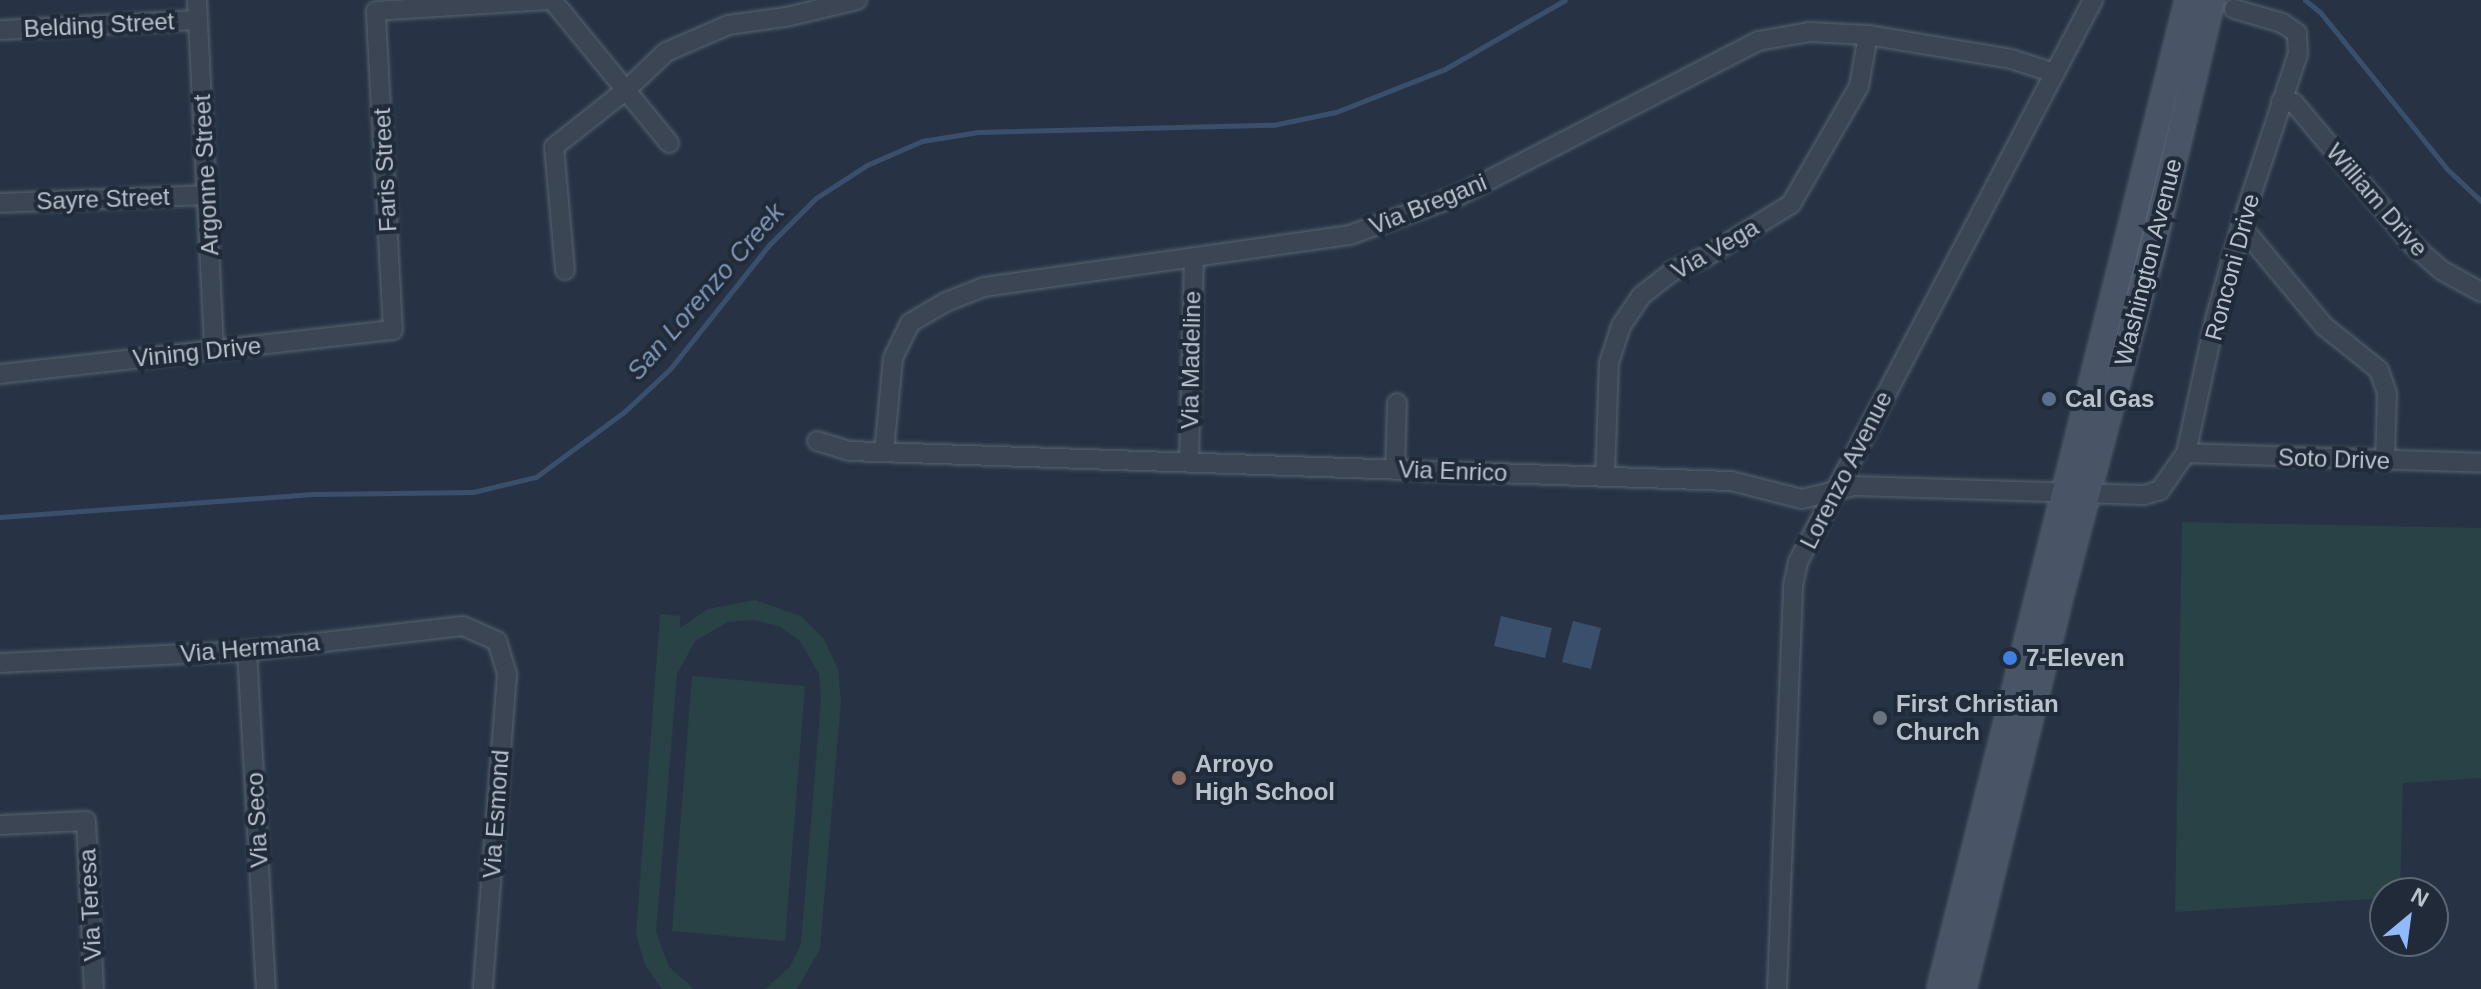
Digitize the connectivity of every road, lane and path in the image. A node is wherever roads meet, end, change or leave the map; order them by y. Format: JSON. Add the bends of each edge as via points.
{"nodes":[{"id":1,"x":197,"y":0,"type":"edge"},
{"id":2,"x":857,"y":0,"type":"edge"},
{"id":3,"x":2093,"y":0,"type":"edge"},
{"id":4,"x":2188,"y":0,"type":"edge"},
{"id":5,"x":2223,"y":5,"type":"edge"},
{"id":6,"x":198,"y":20,"type":"junction"},
{"id":7,"x":0,"y":30,"type":"edge"},
{"id":8,"x":1868,"y":35,"type":"junction"},
{"id":9,"x":2054,"y":73,"type":"junction"},
{"id":10,"x":626,"y":90,"type":"junction"},
{"id":11,"x":2281,"y":101,"type":"junction"},
{"id":12,"x":669,"y":143,"type":"dead end"},
{"id":13,"x":207,"y":195,"type":"junction"},
{"id":14,"x":0,"y":203,"type":"edge"},
{"id":15,"x":2241,"y":226,"type":"junction"},
{"id":16,"x":1194,"y":260,"type":"junction"},
{"id":17,"x":565,"y":270,"type":"dead end"},
{"id":18,"x":2481,"y":292,"type":"edge"},
{"id":19,"x":393,"y":330,"type":"joint"},
{"id":20,"x":214,"y":350,"type":"junction"},
{"id":21,"x":0,"y":374,"type":"edge"},
{"id":22,"x":1397,"y":403,"type":"dead end"},
{"id":23,"x":817,"y":441,"type":"dead end"},
{"id":24,"x":884,"y":452,"type":"junction"},
{"id":25,"x":2186,"y":453,"type":"junction"},
{"id":26,"x":1189,"y":461,"type":"junction"},
{"id":27,"x":2385,"y":461,"type":"junction"},
{"id":28,"x":2481,"y":463,"type":"edge"},
{"id":29,"x":1395,"y":470,"type":"junction"},
{"id":30,"x":1605,"y":476,"type":"junction"},
{"id":31,"x":2075,"y":493,"type":"junction"},
{"id":32,"x":1833,"y":494,"type":"junction"},
{"id":33,"x":497,"y":641,"type":"joint"},
{"id":34,"x":247,"y":651,"type":"junction"},
{"id":35,"x":0,"y":663,"type":"edge"},
{"id":36,"x":0,"y":825,"type":"edge"},
{"id":37,"x":94,"y":989,"type":"edge"},
{"id":38,"x":266,"y":989,"type":"edge"},
{"id":39,"x":483,"y":989,"type":"edge"},
{"id":40,"x":1777,"y":989,"type":"edge"},
{"id":41,"x":1940,"y":989,"type":"edge"},
{"id":42,"x":1963,"y":989,"type":"edge"}],
"edges":[{"from":1,"to":6,"type":"street","name":"Argonne Street"},
{"from":2,"to":10,"type":"street","via":[[728,25],[666,52]]},
{"from":3,"to":9,"type":"street","name":"Lorenzo Avenue"},
{"from":4,"to":31,"type":"main road","name":"Washington Avenue"},
{"from":5,"to":11,"type":"street","name":"Ronconi Drive","via":[[2282,23],[2297,33],[2293,75]]},
{"from":5,"to":31,"type":"main road","name":"Washington Avenue"},
{"from":6,"to":7,"type":"street","name":"Belding Street"},
{"from":6,"to":13,"type":"street","name":"Argonne Street"},
{"from":8,"to":9,"type":"street","name":"Via Bregani","via":[[2011,59]]},
{"from":8,"to":16,"type":"street","name":"Via Bregani","via":[[1810,32],[1758,41],[1458,196],[1350,235]]},
{"from":8,"to":30,"type":"street","name":"Via Vega","via":[[1859,86],[1791,204],[1673,271],[1641,296],[1621,326],[1609,363]]},
{"from":9,"to":32,"type":"street","name":"Lorenzo Avenue"},
{"from":10,"to":12,"type":"street"},
{"from":10,"to":17,"type":"street","via":[[554,147]]},
{"from":10,"to":19,"type":"street","name":"Faris Street","via":[[552,0],[376,11]]},
{"from":11,"to":15,"type":"street","name":"Ronconi Drive"},
{"from":11,"to":18,"type":"street","name":"William Drive","via":[[2294,103],[2415,247],[2441,270]]},
{"from":13,"to":14,"type":"street","name":"Sayre Street"},
{"from":13,"to":20,"type":"street","name":"Argonne Street"},
{"from":15,"to":25,"type":"street","name":"Ronconi Drive"},
{"from":15,"to":27,"type":"street","via":[[2324,326],[2379,370],[2387,393]]},
{"from":16,"to":24,"type":"street","name":"Via Bregani","via":[[984,287],[910,323],[893,358]]},
{"from":16,"to":26,"type":"street","name":"Via Madeline"},
{"from":19,"to":20,"type":"street","name":"Vining Drive"},
{"from":20,"to":21,"type":"street","name":"Vining Drive"},
{"from":22,"to":29,"type":"street"},
{"from":23,"to":24,"type":"street","name":"Via Enrico","via":[[849,451]]},
{"from":24,"to":26,"type":"street","name":"Via Enrico"},
{"from":25,"to":27,"type":"street","name":"Soto Drive"},
{"from":25,"to":31,"type":"street","name":"Ronconi Drive","via":[[2160,490],[2144,495]]},
{"from":26,"to":29,"type":"street","name":"Via Enrico"},
{"from":27,"to":28,"type":"street","name":"Soto Drive"},
{"from":29,"to":30,"type":"street","name":"Via Enrico"},
{"from":30,"to":32,"type":"street","name":"Via Enrico","via":[[1731,481],[1802,499]]},
{"from":31,"to":32,"type":"street","name":"Via Enrico","via":[[1855,486]]},
{"from":31,"to":41,"type":"main road","name":"Washington Avenue"},
{"from":31,"to":42,"type":"main road","name":"Washington Avenue"},
{"from":32,"to":40,"type":"street","name":"Lorenzo Avenue","via":[[1798,562],[1793,586]]},
{"from":33,"to":34,"type":"street","name":"Via Hermana","via":[[463,626]]},
{"from":33,"to":39,"type":"street","name":"Via Esmond","via":[[507,674]]},
{"from":34,"to":35,"type":"street","name":"Via Hermana"},
{"from":34,"to":38,"type":"street","name":"Via Seco"},
{"from":36,"to":37,"type":"street","name":"Via Teresa","via":[[86,821]]}]}
